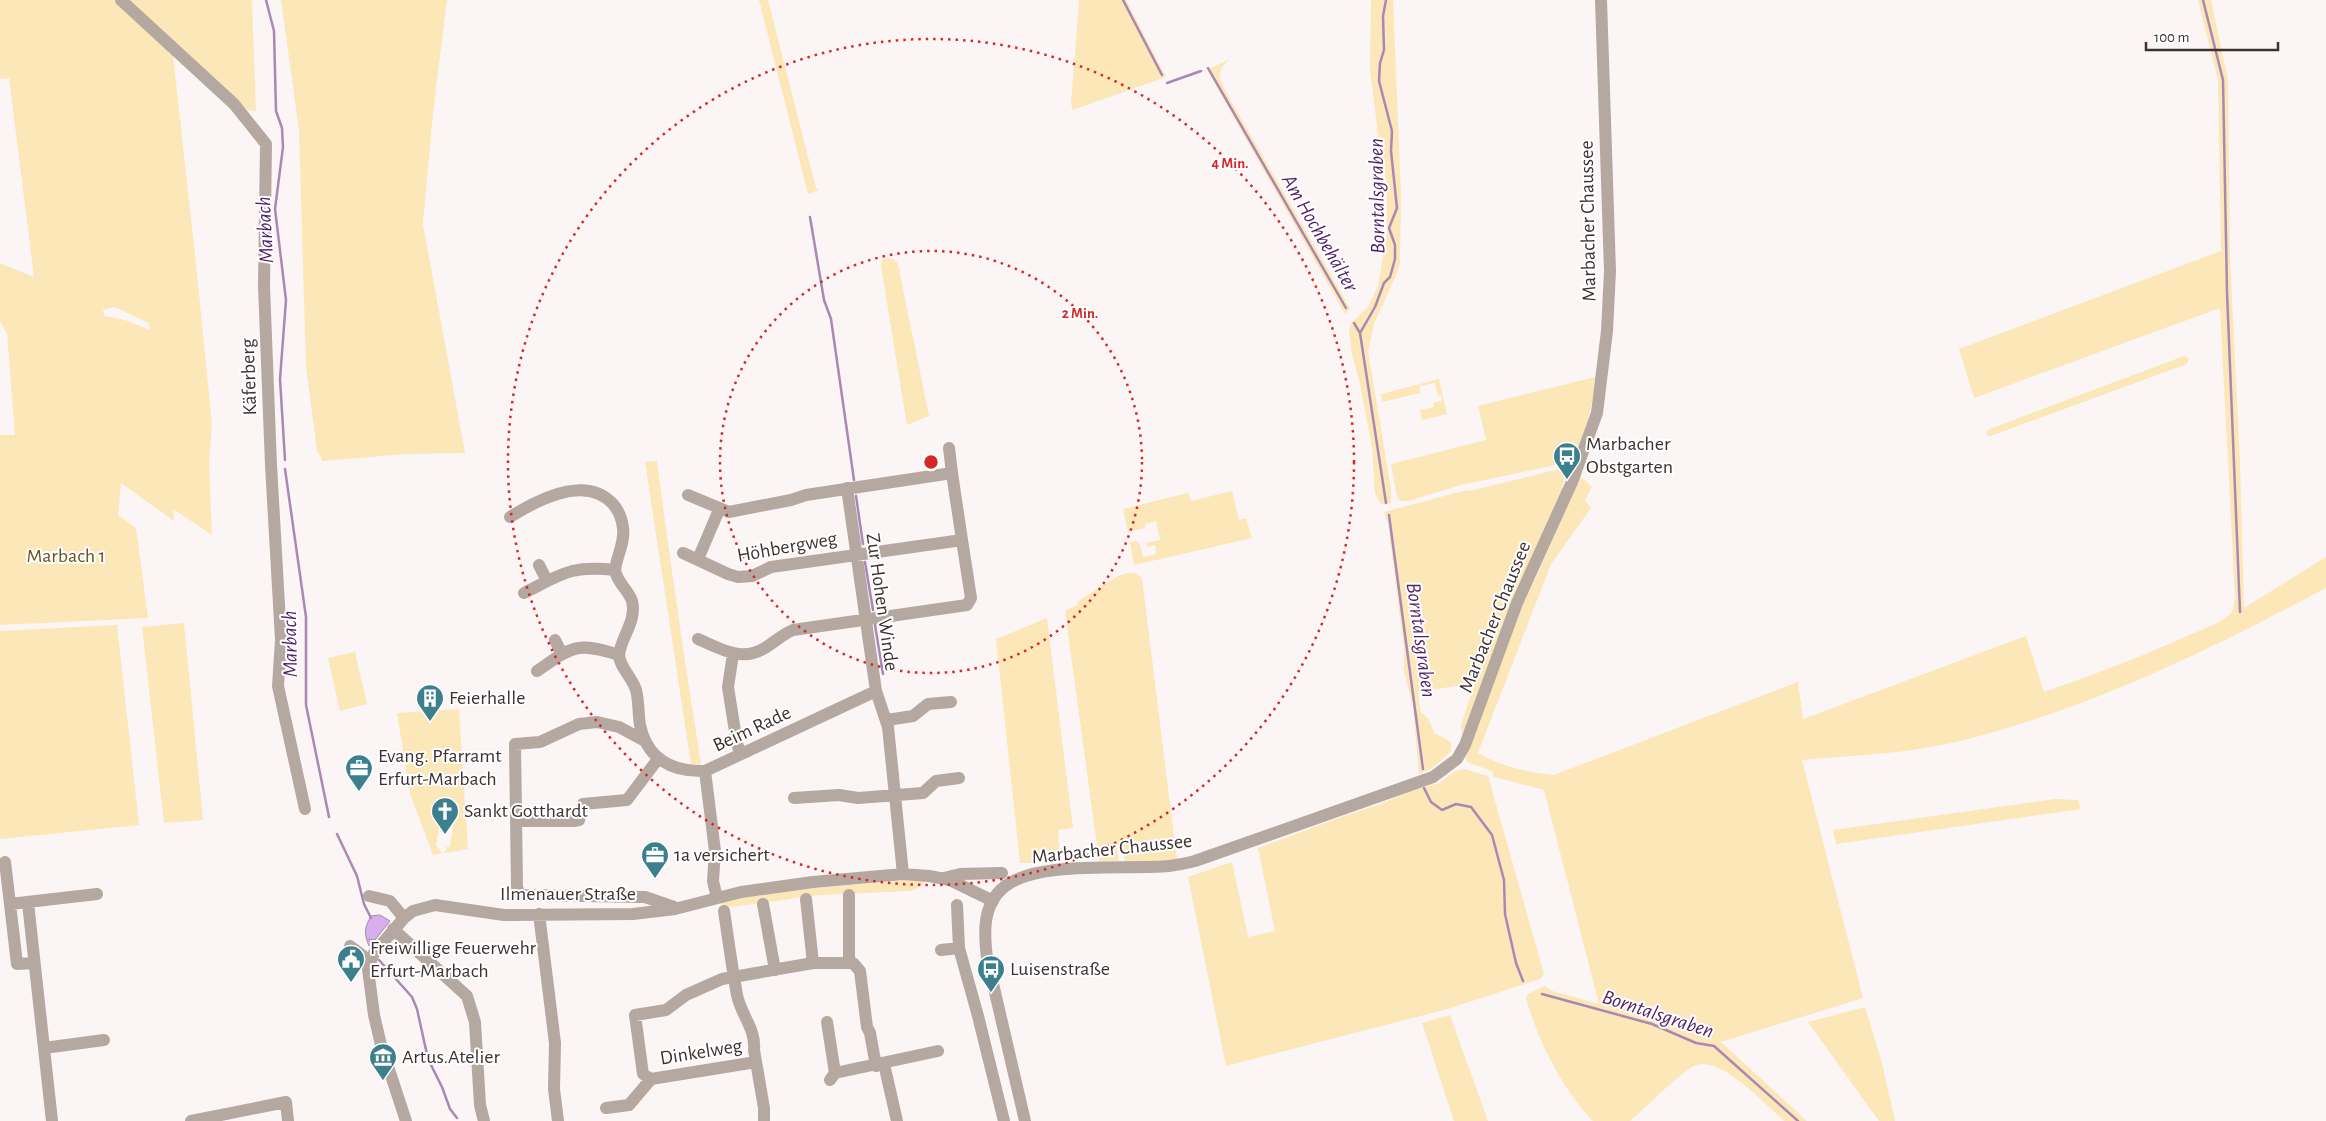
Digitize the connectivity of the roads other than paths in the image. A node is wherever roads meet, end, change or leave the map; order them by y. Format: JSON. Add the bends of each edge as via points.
{"nodes":[{"id":1,"x":121,"y":0,"type":"edge"},
{"id":2,"x":1601,"y":0,"type":"edge"},
{"id":3,"x":949,"y":448,"type":"dead end"},
{"id":4,"x":952,"y":474,"type":"junction"},
{"id":5,"x":847,"y":488,"type":"junction"},
{"id":6,"x":688,"y":494,"type":"dead end"},
{"id":7,"x":719,"y":510,"type":"junction"},
{"id":8,"x":510,"y":517,"type":"dead end"},
{"id":9,"x":962,"y":540,"type":"junction"},
{"id":10,"x":683,"y":553,"type":"dead end"},
{"id":11,"x":856,"y":554,"type":"junction"},
{"id":12,"x":698,"y":559,"type":"junction"},
{"id":13,"x":539,"y":565,"type":"dead end"},
{"id":14,"x":615,"y":570,"type":"junction"},
{"id":15,"x":547,"y":581,"type":"junction"},
{"id":16,"x":524,"y":593,"type":"dead end"},
{"id":17,"x":865,"y":619,"type":"junction"},
{"id":18,"x":698,"y":639,"type":"dead end"},
{"id":19,"x":555,"y":640,"type":"dead end"},
{"id":20,"x":562,"y":654,"type":"junction"},
{"id":21,"x":733,"y":654,"type":"junction"},
{"id":22,"x":619,"y":655,"type":"junction"},
{"id":23,"x":537,"y":671,"type":"dead end"},
{"id":24,"x":876,"y":691,"type":"junction"},
{"id":25,"x":951,"y":702,"type":"dead end"},
{"id":26,"x":887,"y":720,"type":"junction"},
{"id":27,"x":645,"y":741,"type":"junction"},
{"id":28,"x":741,"y":754,"type":"junction"},
{"id":29,"x":658,"y":759,"type":"junction"},
{"id":30,"x":705,"y":771,"type":"junction"},
{"id":31,"x":959,"y":778,"type":"dead end"},
{"id":32,"x":896,"y":796,"type":"junction"},
{"id":33,"x":794,"y":798,"type":"dead end"},
{"id":34,"x":305,"y":810,"type":"dead end"},
{"id":35,"x":517,"y":823,"type":"junction"},
{"id":36,"x":5,"y":862,"type":"dead end"},
{"id":37,"x":1002,"y":873,"type":"dead end"},
{"id":38,"x":903,"y":874,"type":"junction"},
{"id":39,"x":944,"y":878,"type":"junction"},
{"id":40,"x":97,"y":894,"type":"dead end"},
{"id":41,"x":849,"y":895,"type":"dead end"},
{"id":42,"x":369,"y":896,"type":"dead end"},
{"id":43,"x":718,"y":898,"type":"junction"},
{"id":44,"x":806,"y":899,"type":"dead end"},
{"id":45,"x":993,"y":901,"type":"junction"},
{"id":46,"x":28,"y":903,"type":"junction"},
{"id":47,"x":10,"y":904,"type":"junction"},
{"id":48,"x":763,"y":904,"type":"dead end"},
{"id":49,"x":958,"y":906,"type":"dead end"},
{"id":50,"x":675,"y":909,"type":"junction"},
{"id":51,"x":724,"y":910,"type":"dead end"},
{"id":52,"x":539,"y":914,"type":"junction"},
{"id":53,"x":404,"y":918,"type":"junction"},
{"id":54,"x":393,"y":929,"type":"junction"},
{"id":55,"x":350,"y":946,"type":"dead end"},
{"id":56,"x":959,"y":948,"type":"junction"},
{"id":57,"x":941,"y":950,"type":"dead end"},
{"id":58,"x":370,"y":961,"type":"junction"},
{"id":59,"x":34,"y":963,"type":"junction"},
{"id":60,"x":813,"y":963,"type":"junction"},
{"id":61,"x":849,"y":963,"type":"junction"},
{"id":62,"x":775,"y":970,"type":"junction"},
{"id":63,"x":736,"y":977,"type":"junction"},
{"id":64,"x":1000,"y":1011,"type":"junction"},
{"id":65,"x":978,"y":1016,"type":"junction"},
{"id":66,"x":827,"y":1022,"type":"dead end"},
{"id":67,"x":104,"y":1040,"type":"dead end"},
{"id":68,"x":44,"y":1048,"type":"junction"},
{"id":69,"x":938,"y":1051,"type":"dead end"},
{"id":70,"x":756,"y":1062,"type":"junction"},
{"id":71,"x":880,"y":1065,"type":"junction"},
{"id":72,"x":651,"y":1079,"type":"junction"},
{"id":73,"x":606,"y":1108,"type":"dead end"},
{"id":74,"x":52,"y":1121,"type":"edge"},
{"id":75,"x":191,"y":1121,"type":"edge"},
{"id":76,"x":288,"y":1121,"type":"edge"},
{"id":77,"x":406,"y":1121,"type":"edge"},
{"id":78,"x":484,"y":1121,"type":"edge"},
{"id":79,"x":558,"y":1121,"type":"edge"},
{"id":80,"x":764,"y":1121,"type":"edge"},
{"id":81,"x":897,"y":1121,"type":"edge"},
{"id":82,"x":1004,"y":1121,"type":"edge"},
{"id":83,"x":1025,"y":1121,"type":"edge"}],
"edges":[{"from":1,"to":34,"type":"street","name":"Käferberg","via":[[234,104],[266,144],[264,286],[281,640],[278,686]]},
{"from":2,"to":45,"type":"street","name":"Marbacher Chaussee","via":[[1610,271],[1597,413],[1572,482],[1517,603],[1457,759],[1433,777],[1195,861],[1170,866],[1055,870],[1017,879],[1004,887]]},
{"from":3,"to":4,"type":"street"},
{"from":4,"to":5,"type":"street"},
{"from":4,"to":9,"type":"street"},
{"from":5,"to":7,"type":"street","via":[[735,512]]},
{"from":5,"to":11,"type":"street","name":"Zur Hohen Winde"},
{"from":6,"to":7,"type":"street"},
{"from":7,"to":12,"type":"street","name":"Höhbergweg"},
{"from":8,"to":14,"type":"street","via":[[526,506],[565,492],[598,493],[616,507],[623,526],[624,536]]},
{"from":9,"to":11,"type":"street","name":"Höhbergweg"},
{"from":9,"to":17,"type":"street","via":[[971,598],[967,605]]},
{"from":10,"to":12,"type":"street","name":"Höhbergweg"},
{"from":11,"to":12,"type":"street","name":"Höhbergweg","via":[[771,567],[743,578]]},
{"from":11,"to":17,"type":"street","name":"Zur Hohen Winde"},
{"from":13,"to":15,"type":"street"},
{"from":14,"to":15,"type":"street","via":[[578,568]]},
{"from":14,"to":22,"type":"street","via":[[633,609]]},
{"from":15,"to":16,"type":"street"},
{"from":17,"to":21,"type":"street","via":[[793,630],[757,652]]},
{"from":17,"to":24,"type":"street","name":"Zur Hohen Winde"},
{"from":18,"to":21,"type":"street"},
{"from":19,"to":20,"type":"street"},
{"from":20,"to":22,"type":"street","via":[[571,648],[590,646]]},
{"from":20,"to":23,"type":"street"},
{"from":21,"to":28,"type":"street","via":[[728,687]]},
{"from":22,"to":27,"type":"street","via":[[636,689]]},
{"from":24,"to":26,"type":"street","name":"Zur Hohen Winde"},
{"from":24,"to":28,"type":"street","name":"Beim Rade"},
{"from":25,"to":26,"type":"street","via":[[928,704],[913,716]]},
{"from":26,"to":32,"type":"street","name":"Zur Hohen Winde"},
{"from":27,"to":29,"type":"street"},
{"from":27,"to":35,"type":"street","via":[[619,727],[597,722],[579,724],[538,743],[515,744]]},
{"from":28,"to":30,"type":"street","name":"Beim Rade"},
{"from":29,"to":30,"type":"street","via":[[678,769]]},
{"from":29,"to":35,"type":"street","via":[[627,800],[583,804],[579,820]]},
{"from":30,"to":43,"type":"street","name":"Beim Rade","via":[[715,851],[713,881]]},
{"from":31,"to":32,"type":"street","via":[[936,781],[923,793]]},
{"from":32,"to":33,"type":"street"},
{"from":32,"to":38,"type":"street","name":"Zur Hohen Winde"},
{"from":35,"to":50,"type":"street","via":[[519,893],[645,897]]},
{"from":36,"to":47,"type":"street"},
{"from":37,"to":39,"type":"street","name":"Ilmenauer Straße","via":[[960,874]]},
{"from":38,"to":39,"type":"street","name":"Ilmenauer Straße"},
{"from":38,"to":43,"type":"street","name":"Ilmenauer Straße","via":[[813,882]]},
{"from":39,"to":45,"type":"street","name":"Ilmenauer Straße"},
{"from":40,"to":46,"type":"street"},
{"from":41,"to":61,"type":"street"},
{"from":42,"to":53,"type":"street","via":[[390,901]]},
{"from":43,"to":50,"type":"street","name":"Ilmenauer Straße"},
{"from":44,"to":60,"type":"street"},
{"from":45,"to":64,"type":"street","via":[[984,934]]},
{"from":46,"to":47,"type":"street"},
{"from":46,"to":59,"type":"street"},
{"from":47,"to":59,"type":"street","via":[[17,964]]},
{"from":48,"to":62,"type":"street"},
{"from":49,"to":56,"type":"street"},
{"from":50,"to":52,"type":"street","name":"Ilmenauer Straße","via":[[618,914]]},
{"from":51,"to":63,"type":"street"},
{"from":52,"to":53,"type":"street","name":"Ilmenauer Straße","via":[[498,914],[435,905]]},
{"from":52,"to":79,"type":"street","via":[[555,1043],[554,1089]]},
{"from":53,"to":54,"type":"street","name":"Ilmenauer Straße"},
{"from":54,"to":58,"type":"street","name":"Ilmenauer Straße"},
{"from":54,"to":78,"type":"street","via":[[467,996],[475,1022],[480,1105]]},
{"from":55,"to":58,"type":"street"},
{"from":56,"to":57,"type":"street"},
{"from":56,"to":65,"type":"street"},
{"from":58,"to":77,"type":"street","via":[[367,973],[374,1016]]},
{"from":59,"to":68,"type":"street"},
{"from":60,"to":61,"type":"street"},
{"from":60,"to":62,"type":"street"},
{"from":61,"to":71,"type":"street","via":[[856,964],[860,971],[866,1027]]},
{"from":62,"to":63,"type":"street"},
{"from":63,"to":70,"type":"street","via":[[738,997],[754,1035]]},
{"from":63,"to":72,"type":"street","name":"Dinkelweg","via":[[714,981],[666,1010],[635,1016],[643,1074]]},
{"from":64,"to":65,"type":"street"},
{"from":64,"to":83,"type":"street"},
{"from":65,"to":82,"type":"street"},
{"from":66,"to":71,"type":"street","via":[[833,1077]]},
{"from":67,"to":68,"type":"street"},
{"from":68,"to":74,"type":"street"},
{"from":69,"to":71,"type":"street"},
{"from":70,"to":72,"type":"street","name":"Dinkelweg"},
{"from":70,"to":80,"type":"street"},
{"from":71,"to":81,"type":"street"},
{"from":72,"to":73,"type":"street","name":"Dinkelweg","via":[[629,1104]]},
{"from":75,"to":76,"type":"street","via":[[286,1102]]}]}
